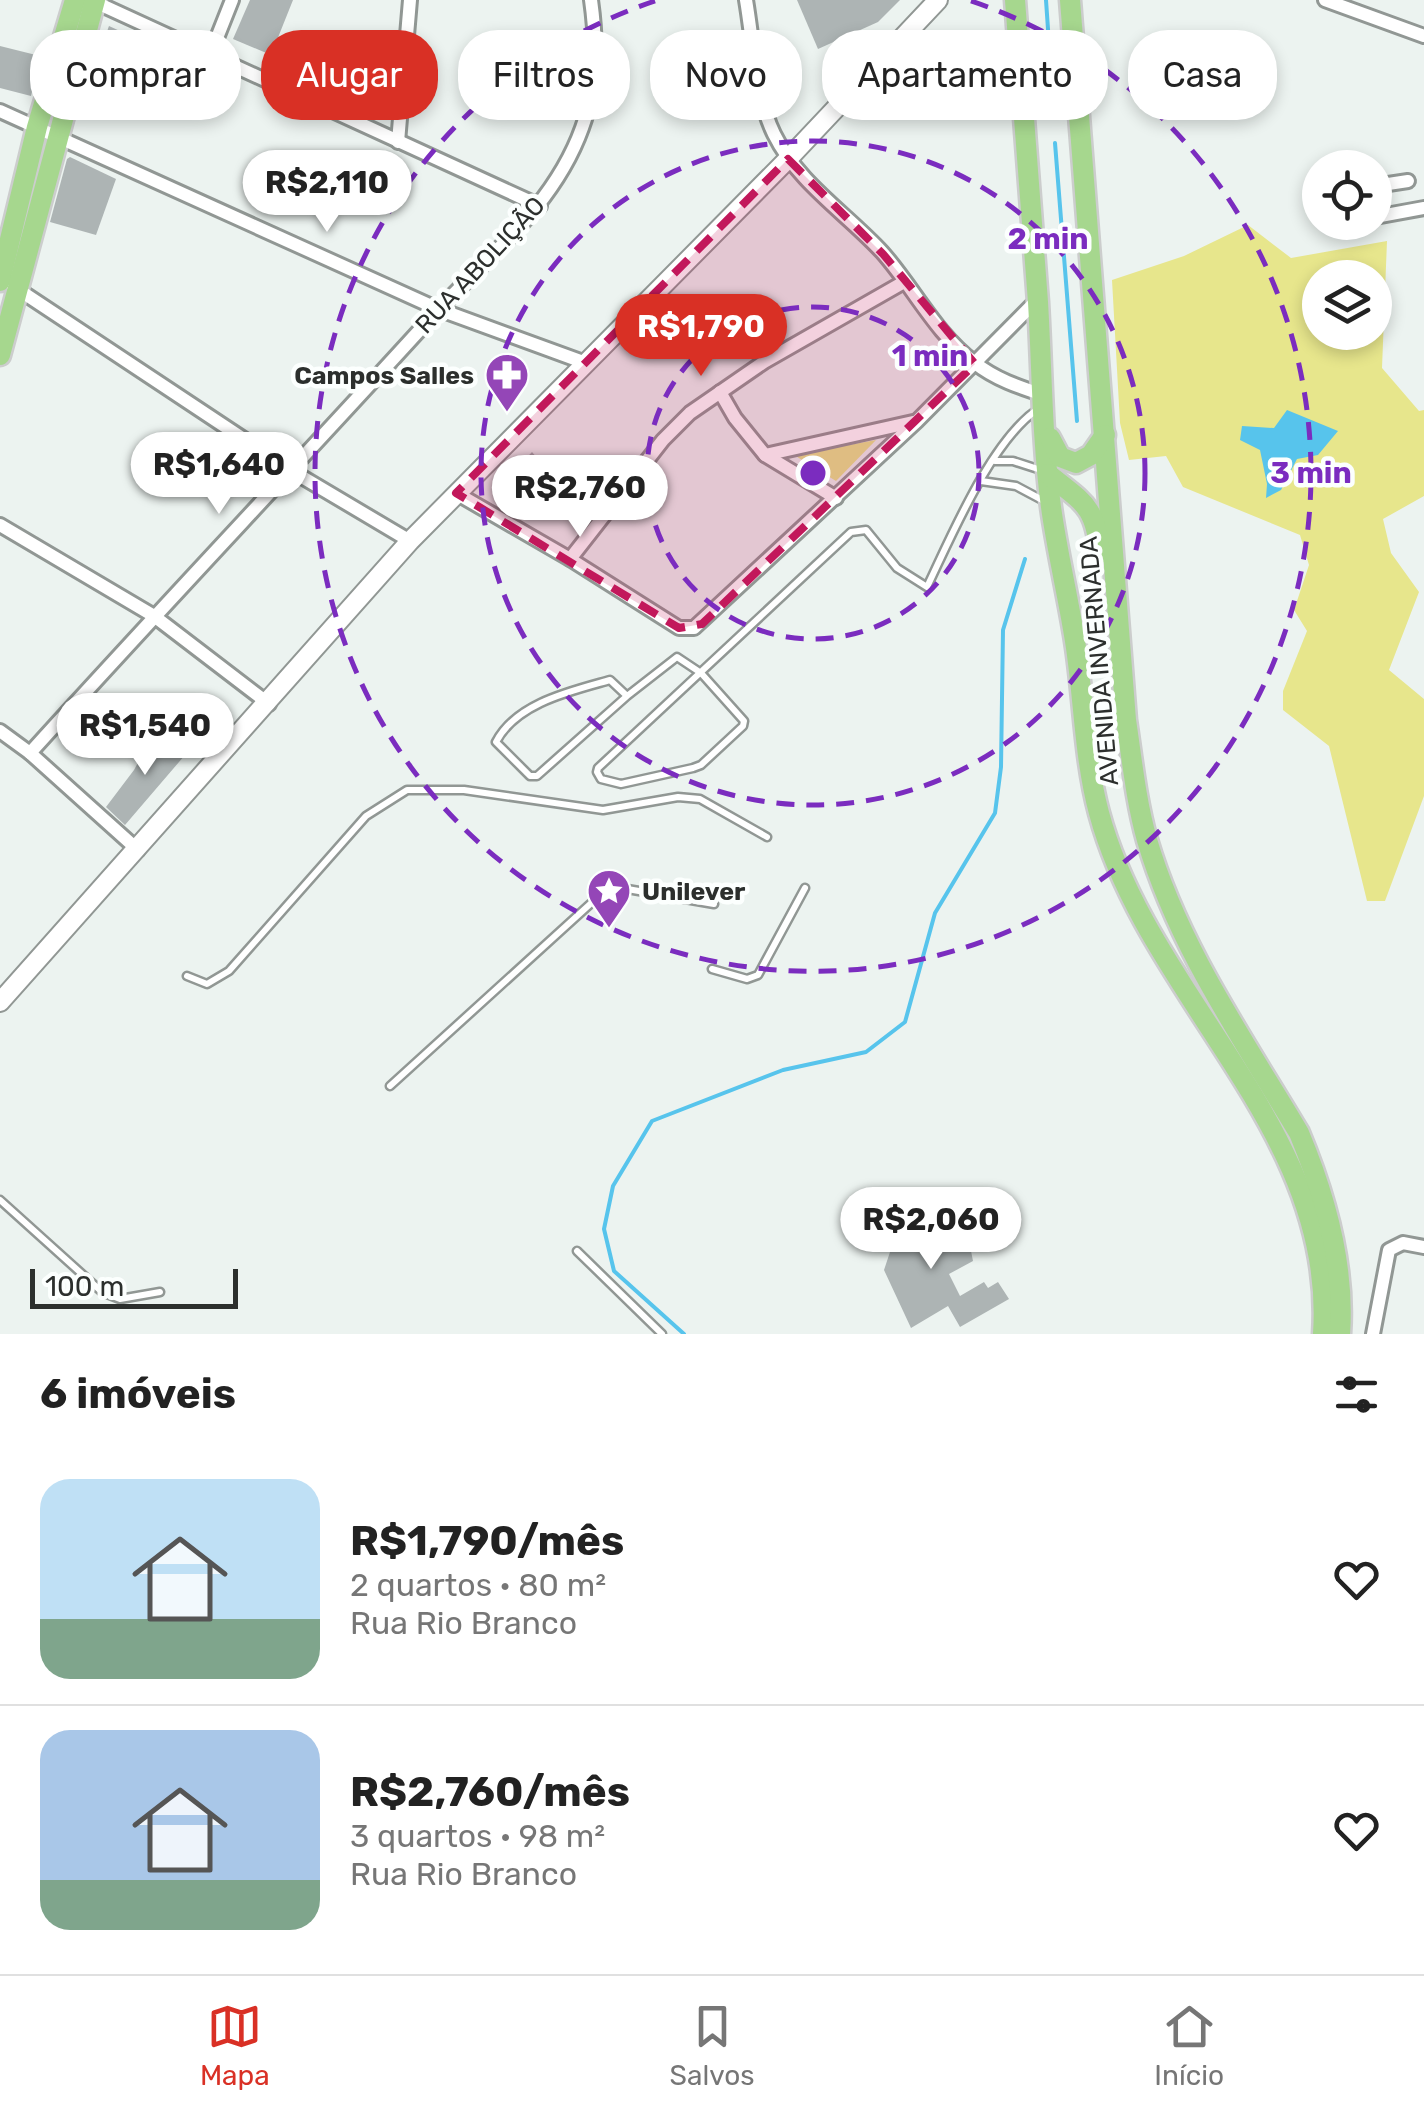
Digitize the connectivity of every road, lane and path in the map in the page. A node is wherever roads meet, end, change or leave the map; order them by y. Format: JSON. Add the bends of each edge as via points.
{"nodes":[{"id":1,"x":232,"y":0,"type":"edge"},
{"id":2,"x":410,"y":0,"type":"edge"},
{"id":3,"x":591,"y":0,"type":"edge"},
{"id":4,"x":746,"y":0,"type":"edge"},
{"id":5,"x":938,"y":0,"type":"edge"},
{"id":6,"x":1070,"y":0,"type":"edge"},
{"id":7,"x":1325,"y":0,"type":"edge"},
{"id":8,"x":88,"y":1,"type":"edge"},
{"id":9,"x":1014,"y":1,"type":"edge"},
{"id":10,"x":157,"y":30,"type":"edge"},
{"id":11,"x":220,"y":30,"type":"edge"},
{"id":12,"x":1424,"y":36,"type":"edge"},
{"id":13,"x":241,"y":67,"type":"edge"},
{"id":14,"x":0,"y":111,"type":"edge"},
{"id":15,"x":37,"y":127,"type":"junction"},
{"id":16,"x":59,"y":137,"type":"junction"},
{"id":17,"x":398,"y":142,"type":"junction"},
{"id":18,"x":788,"y":159,"type":"junction"},
{"id":19,"x":1408,"y":182,"type":"dead end"},
{"id":20,"x":1392,"y":184,"type":"edge"},
{"id":21,"x":540,"y":206,"type":"junction"},
{"id":22,"x":1424,"y":208,"type":"edge"},
{"id":23,"x":1392,"y":213,"type":"edge"},
{"id":24,"x":904,"y":282,"type":"junction"},
{"id":25,"x":6,"y":283,"type":"edge"},
{"id":26,"x":1038,"y":300,"type":"junction"},
{"id":27,"x":438,"y":309,"type":"junction"},
{"id":28,"x":0,"y":355,"type":"edge"},
{"id":29,"x":584,"y":362,"type":"junction"},
{"id":30,"x":976,"y":364,"type":"junction"},
{"id":31,"x":720,"y":392,"type":"junction"},
{"id":32,"x":1044,"y":409,"type":"junction"},
{"id":33,"x":916,"y":421,"type":"junction"},
{"id":34,"x":1104,"y":435,"type":"junction"},
{"id":35,"x":764,"y":455,"type":"junction"},
{"id":36,"x":994,"y":462,"type":"junction"},
{"id":37,"x":292,"y":470,"type":"junction"},
{"id":38,"x":1048,"y":474,"type":"junction"},
{"id":39,"x":982,"y":481,"type":"junction"},
{"id":40,"x":456,"y":492,"type":"junction"},
{"id":41,"x":836,"y":498,"type":"junction"},
{"id":42,"x":1077,"y":498,"type":"junction"},
{"id":43,"x":1051,"y":506,"type":"junction"},
{"id":44,"x":0,"y":525,"type":"edge"},
{"id":45,"x":410,"y":541,"type":"junction"},
{"id":46,"x":570,"y":559,"type":"junction"},
{"id":47,"x":1117,"y":611,"type":"junction"},
{"id":48,"x":154,"y":616,"type":"junction"},
{"id":49,"x":701,"y":673,"type":"junction"},
{"id":50,"x":626,"y":696,"type":"junction"},
{"id":51,"x":269,"y":704,"type":"junction"},
{"id":52,"x":0,"y":731,"type":"edge"},
{"id":53,"x":30,"y":752,"type":"junction"},
{"id":54,"x":1138,"y":806,"type":"junction"},
{"id":55,"x":1098,"y":809,"type":"junction"},
{"id":56,"x":767,"y":838,"type":"dead end"},
{"id":57,"x":138,"y":850,"type":"junction"},
{"id":58,"x":805,"y":888,"type":"dead end"},
{"id":59,"x":1128,"y":892,"type":"junction"},
{"id":60,"x":714,"y":904,"type":"dead end"},
{"id":61,"x":1193,"y":951,"type":"junction"},
{"id":62,"x":712,"y":969,"type":"dead end"},
{"id":63,"x":187,"y":976,"type":"dead end"},
{"id":64,"x":0,"y":1002,"type":"edge"},
{"id":65,"x":390,"y":1086,"type":"dead end"},
{"id":66,"x":0,"y":1200,"type":"edge"},
{"id":67,"x":1314,"y":1232,"type":"junction"},
{"id":68,"x":1424,"y":1247,"type":"edge"},
{"id":69,"x":577,"y":1252,"type":"dead end"},
{"id":70,"x":160,"y":1292,"type":"dead end"},
{"id":71,"x":1342,"y":1328,"type":"edge"},
{"id":72,"x":662,"y":1334,"type":"edge"},
{"id":73,"x":1311,"y":1334,"type":"edge"},
{"id":74,"x":1322,"y":1334,"type":"edge"},
{"id":75,"x":1373,"y":1334,"type":"edge"}],
"edges":[{"from":1,"to":11,"type":"street"},
{"from":2,"to":17,"type":"street"},
{"from":3,"to":21,"type":"street","name":"RUA ABOLIÇÃO","via":[[594,79],[582,129]]},
{"from":4,"to":18,"type":"street","via":[[765,108]]},
{"from":5,"to":18,"type":"main road"},
{"from":6,"to":34,"type":"main road","name":"AVENIDA INVERNADA"},
{"from":7,"to":12,"type":"street"},
{"from":8,"to":10,"type":"street"},
{"from":8,"to":15,"type":"main road"},
{"from":8,"to":16,"type":"main road"},
{"from":9,"to":26,"type":"main road","name":"AVENIDA INVERNADA"},
{"from":13,"to":17,"type":"street"},
{"from":14,"to":15,"type":"street"},
{"from":15,"to":16,"type":"street"},
{"from":15,"to":25,"type":"main road"},
{"from":16,"to":25,"type":"main road"},
{"from":16,"to":27,"type":"street"},
{"from":17,"to":21,"type":"street"},
{"from":18,"to":24,"type":"street"},
{"from":18,"to":29,"type":"main road"},
{"from":19,"to":20,"type":"street"},
{"from":21,"to":27,"type":"street","name":"RUA ABOLIÇÃO"},
{"from":22,"to":23,"type":"street"},
{"from":24,"to":30,"type":"street","via":[[948,340]]},
{"from":24,"to":31,"type":"street"},
{"from":25,"to":28,"type":"main road"},
{"from":25,"to":37,"type":"street"},
{"from":26,"to":30,"type":"street"},
{"from":26,"to":32,"type":"main road","name":"AVENIDA INVERNADA"},
{"from":27,"to":29,"type":"street"},
{"from":27,"to":37,"type":"street","name":"RUA ABOLIÇÃO"},
{"from":29,"to":40,"type":"main road"},
{"from":30,"to":32,"type":"street"},
{"from":30,"to":33,"type":"street"},
{"from":31,"to":35,"type":"street"},
{"from":31,"to":46,"type":"street","via":[[662,440]]},
{"from":32,"to":34,"type":"main road","via":[[1060,458],[1076,463],[1092,455]]},
{"from":32,"to":36,"type":"lane","via":[[1022,423]]},
{"from":32,"to":38,"type":"main road","name":"AVENIDA INVERNADA"},
{"from":33,"to":35,"type":"street"},
{"from":33,"to":41,"type":"street"},
{"from":34,"to":47,"type":"main road","name":"AVENIDA INVERNADA"},
{"from":35,"to":41,"type":"street"},
{"from":36,"to":38,"type":"lane","via":[[1030,464]]},
{"from":36,"to":39,"type":"lane"},
{"from":37,"to":45,"type":"street"},
{"from":37,"to":48,"type":"street","name":"RUA ABOLIÇÃO"},
{"from":38,"to":42,"type":"main road"},
{"from":38,"to":43,"type":"main road","name":"AVENIDA INVERNADA"},
{"from":39,"to":43,"type":"lane","via":[[1016,486]]},
{"from":39,"to":49,"type":"lane","via":[[927,587],[858,529]]},
{"from":40,"to":45,"type":"main road"},
{"from":40,"to":46,"type":"street"},
{"from":41,"to":46,"type":"street","via":[[688,630]]},
{"from":42,"to":43,"type":"main road"},
{"from":42,"to":47,"type":"main road","via":[[1094,516],[1102,573]]},
{"from":43,"to":55,"type":"main road","name":"AVENIDA INVERNADA"},
{"from":44,"to":48,"type":"street"},
{"from":45,"to":51,"type":"main road"},
{"from":47,"to":54,"type":"main road","name":"AVENIDA INVERNADA"},
{"from":48,"to":51,"type":"street"},
{"from":48,"to":53,"type":"street","name":"RUA ABOLIÇÃO"},
{"from":49,"to":49,"type":"lane","via":[[743,726],[693,768],[621,784],[600,779],[598,768]]},
{"from":49,"to":50,"type":"lane","via":[[683,658],[672,658]]},
{"from":50,"to":50,"type":"lane","via":[[610,680],[553,696],[495,740],[537,776]]},
{"from":51,"to":57,"type":"main road"},
{"from":52,"to":53,"type":"street"},
{"from":53,"to":57,"type":"street"},
{"from":54,"to":55,"type":"main road","via":[[1114,814]]},
{"from":54,"to":61,"type":"main road","name":"AVENIDA INVERNADA","via":[[1162,885]]},
{"from":55,"to":59,"type":"main road","name":"AVENIDA INVERNADA"},
{"from":56,"to":63,"type":"lane","via":[[700,799],[603,810],[464,790],[407,790],[366,816],[229,971],[208,984]]},
{"from":57,"to":64,"type":"main road"},
{"from":58,"to":62,"type":"lane","via":[[758,975],[747,979]]},
{"from":59,"to":61,"type":"main road","via":[[1182,956]]},
{"from":59,"to":67,"type":"main road","name":"AVENIDA INVERNADA","via":[[1289,1158]]},
{"from":60,"to":65,"type":"lane","via":[[610,886]]},
{"from":61,"to":71,"type":"main road","name":"AVENIDA INVERNADA","via":[[1314,1168],[1333,1247]]},
{"from":66,"to":70,"type":"lane","via":[[102,1292],[120,1299]]},
{"from":67,"to":73,"type":"main road"},
{"from":67,"to":74,"type":"main road","name":"AVENIDA INVERNADA"},
{"from":68,"to":75,"type":"street","via":[[1402,1243],[1389,1250]]},
{"from":69,"to":72,"type":"lane"}]}
